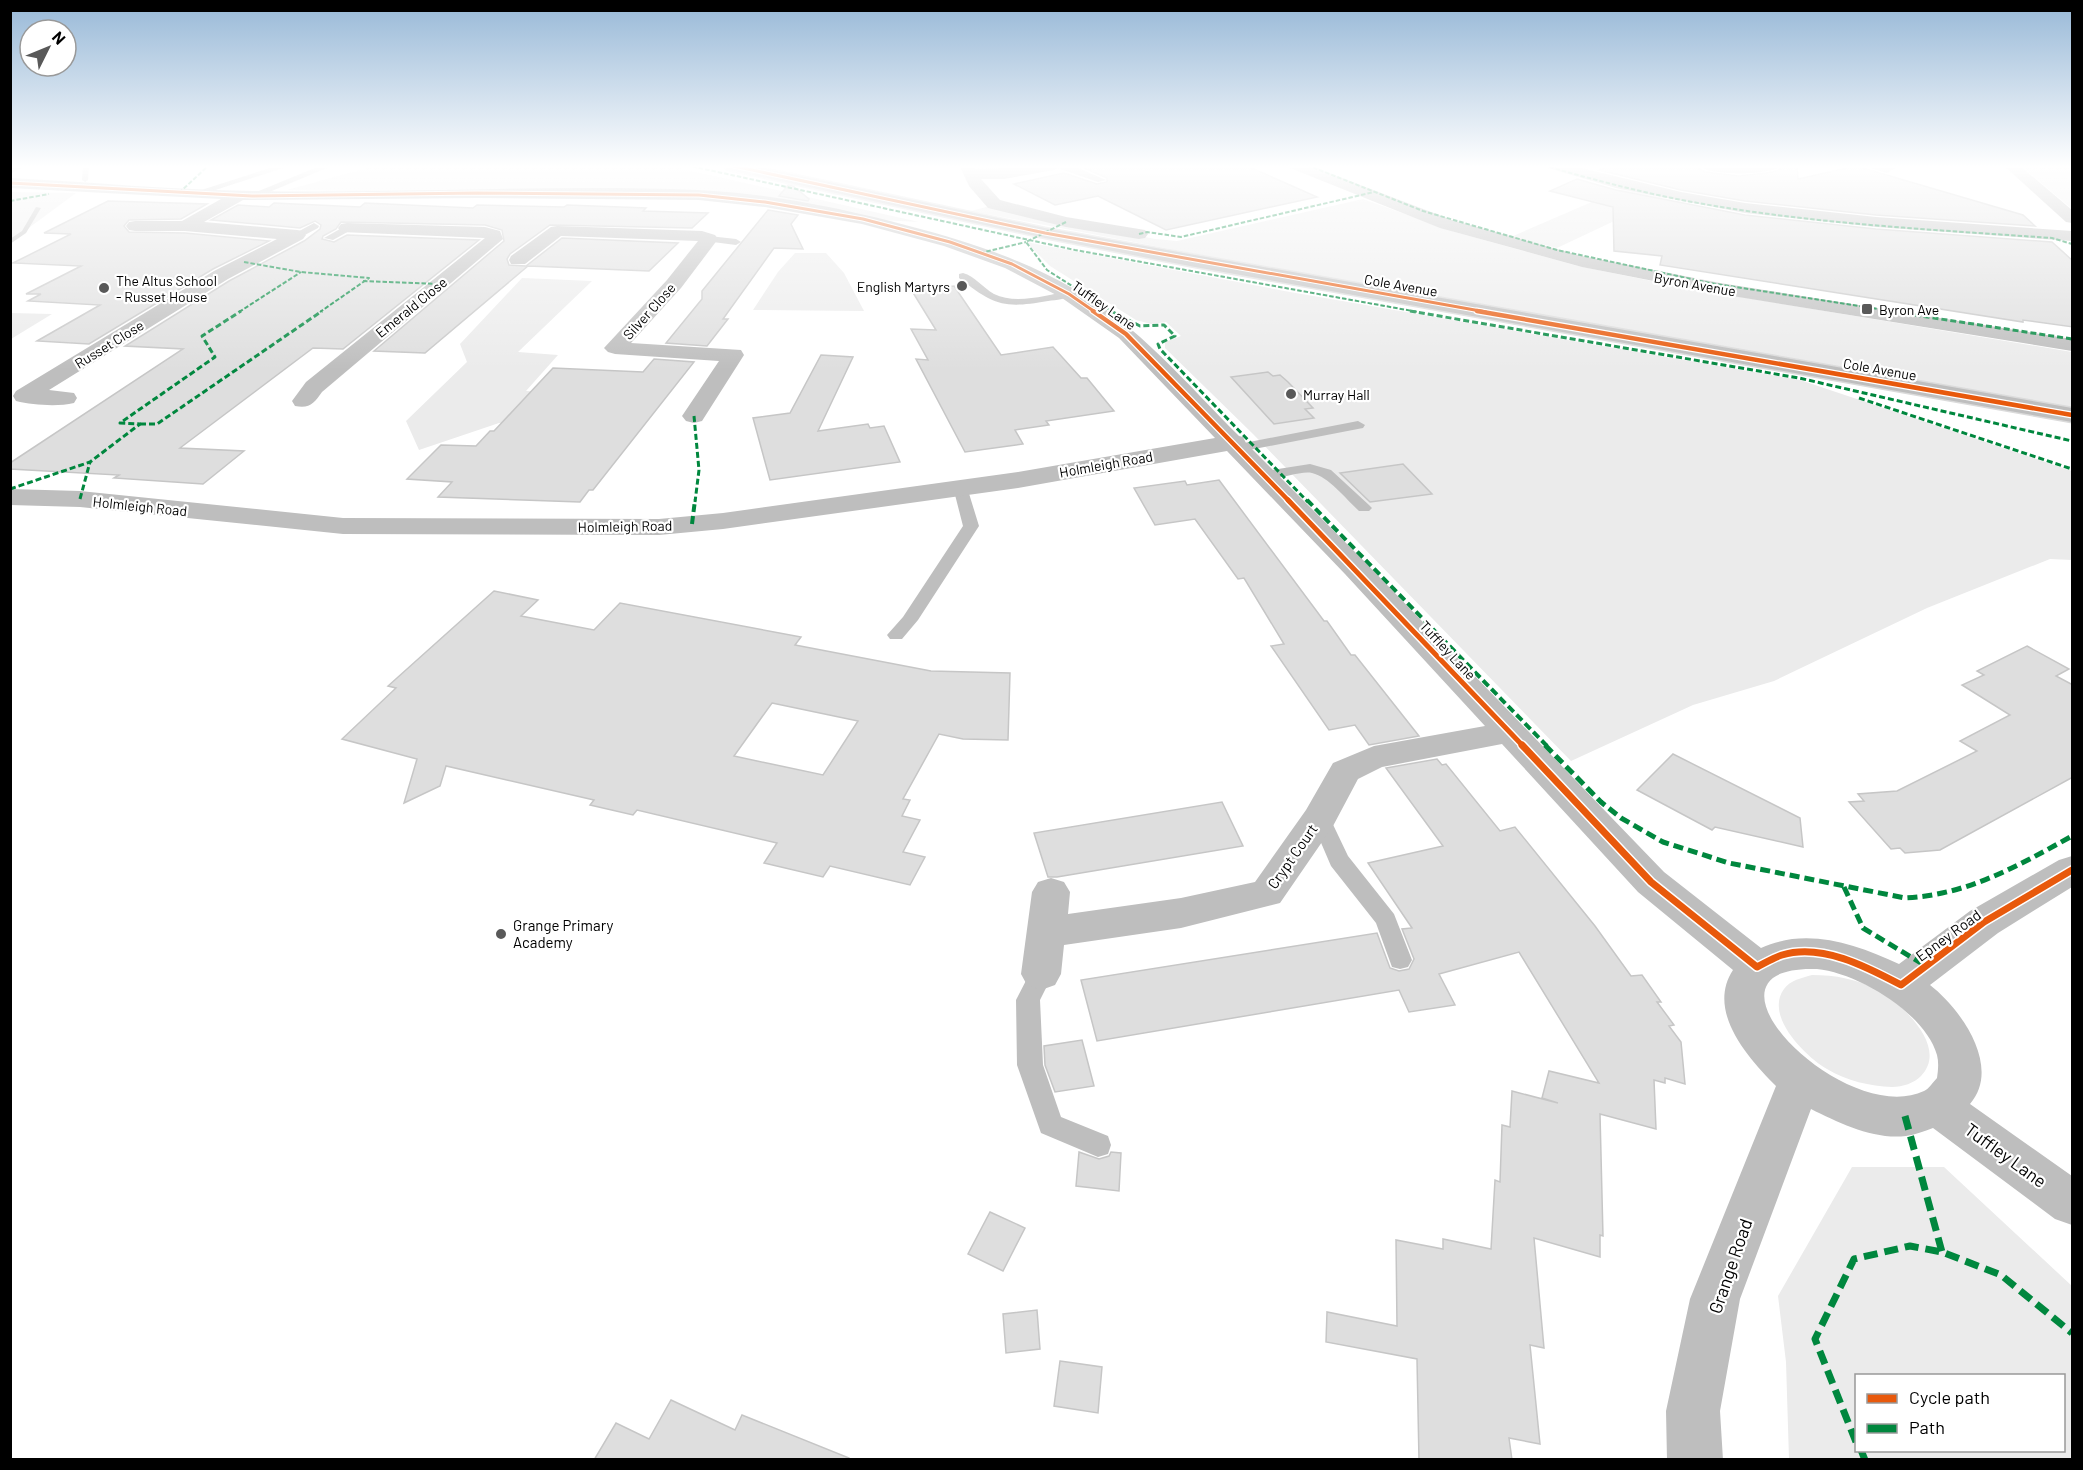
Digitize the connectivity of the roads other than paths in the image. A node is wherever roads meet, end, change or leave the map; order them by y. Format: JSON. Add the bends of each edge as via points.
{"nodes":[{"id":1,"x":298,"y":234,"type":"edge"},
{"id":2,"x":337,"y":234,"type":"edge"},
{"id":3,"x":490,"y":234,"type":"edge"},
{"id":4,"x":554,"y":234,"type":"edge"},
{"id":5,"x":662,"y":234,"type":"edge"},
{"id":6,"x":920,"y":234,"type":"edge"},
{"id":7,"x":1048,"y":234,"type":"edge"},
{"id":8,"x":1478,"y":234,"type":"edge"},
{"id":9,"x":2042,"y":234,"type":"edge"},
{"id":10,"x":2073,"y":236,"type":"edge"},
{"id":11,"x":329,"y":238,"type":"dead end"},
{"id":12,"x":709,"y":239,"type":"junction"},
{"id":13,"x":736,"y":242,"type":"dead end"},
{"id":14,"x":518,"y":260,"type":"dead end"},
{"id":15,"x":963,"y":276,"type":"dead end"},
{"id":16,"x":1069,"y":294,"type":"junction"},
{"id":17,"x":2073,"y":345,"type":"edge"},
{"id":18,"x":66,"y":398,"type":"dead end"},
{"id":19,"x":303,"y":401,"type":"dead end"},
{"id":20,"x":2073,"y":415,"type":"edge"},
{"id":21,"x":694,"y":416,"type":"dead end"},
{"id":22,"x":1358,"y":425,"type":"dead end"},
{"id":23,"x":1237,"y":445,"type":"junction"},
{"id":24,"x":1265,"y":475,"type":"junction"},
{"id":25,"x":960,"y":487,"type":"junction"},
{"id":26,"x":10,"y":497,"type":"edge"},
{"id":27,"x":1364,"y":508,"type":"dead end"},
{"id":28,"x":896,"y":635,"type":"dead end"},
{"id":29,"x":1508,"y":732,"type":"junction"},
{"id":30,"x":1320,"y":817,"type":"junction"},
{"id":31,"x":2073,"y":870,"type":"edge"},
{"id":32,"x":1051,"y":892,"type":"dead end"},
{"id":33,"x":1046,"y":932,"type":"junction"},
{"id":34,"x":1400,"y":960,"type":"dead end"},
{"id":35,"x":1756,"y":968,"type":"junction"},
{"id":36,"x":1041,"y":974,"type":"joint"},
{"id":37,"x":1901,"y":985,"type":"junction"},
{"id":38,"x":1800,"y":1081,"type":"junction"},
{"id":39,"x":1939,"y":1107,"type":"junction"},
{"id":40,"x":1098,"y":1145,"type":"dead end"},
{"id":41,"x":2073,"y":1203,"type":"edge"},
{"id":42,"x":1695,"y":1460,"type":"edge"}],
"edges":[{"from":1,"to":18,"type":"main road","name":"Russet Close","via":[[221,274],[24,396]]},
{"from":2,"to":11,"type":"lane","name":"Emerald Close"},
{"from":3,"to":19,"type":"main road","name":"Emerald Close","via":[[494,239],[314,387]]},
{"from":4,"to":14,"type":"main road"},
{"from":5,"to":12,"type":"main road"},
{"from":6,"to":16,"type":"main road","name":"Tuffley Lane","via":[[1011,264]]},
{"from":7,"to":20,"type":"main road","name":"Cole Avenue"},
{"from":8,"to":17,"type":"main road","name":"Byron Avenue","via":[[1701,286]]},
{"from":9,"to":10,"type":"main road"},
{"from":12,"to":13,"type":"lane"},
{"from":12,"to":21,"type":"main road","name":"Silver Close","via":[[615,348],[732,355]]},
{"from":15,"to":16,"type":"lane","via":[[985,293],[1004,300]]},
{"from":16,"to":23,"type":"main road","name":"Tuffley Lane","via":[[1123,330]]},
{"from":22,"to":23,"type":"lane"},
{"from":23,"to":24,"type":"main road","name":"Tuffley Lane"},
{"from":23,"to":25,"type":"main road","name":"Holmleigh Road"},
{"from":24,"to":27,"type":"lane","via":[[1310,468],[1326,473]]},
{"from":24,"to":29,"type":"main road","name":"Tuffley Lane"},
{"from":25,"to":26,"type":"main road","name":"Holmleigh Road","via":[[659,527],[343,526],[80,500]]},
{"from":25,"to":28,"type":"lane","via":[[971,526]]},
{"from":29,"to":30,"type":"main road","name":"Crypt Court","via":[[1374,757],[1346,771]]},
{"from":29,"to":35,"type":"main road","name":"Tuffley Lane","via":[[1651,882]]},
{"from":30,"to":33,"type":"main road","name":"Crypt Court","via":[[1267,893],[1181,913]]},
{"from":30,"to":34,"type":"lane","via":[[1339,860],[1386,920]]},
{"from":31,"to":37,"type":"main road","name":"Epney Road","via":[[1984,922]]},
{"from":32,"to":33,"type":"main road"},
{"from":33,"to":36,"type":"main road"},
{"from":35,"to":37,"type":"main road","via":[[1785,954],[1824,954],[1863,965]]},
{"from":35,"to":38,"type":"main road","via":[[1745,985],[1744,1009],[1762,1046]]},
{"from":36,"to":40,"type":"lane","via":[[1028,1000],[1030,1065],[1050,1125]]},
{"from":37,"to":39,"type":"main road","via":[[1938,1018],[1959,1055],[1958,1086]]},
{"from":38,"to":39,"type":"main road","via":[[1850,1107],[1878,1114],[1905,1116]]},
{"from":38,"to":42,"type":"main road","name":"Grange Road","via":[[1715,1299],[1693,1411]]},
{"from":39,"to":41,"type":"main road","name":"Tuffley Lane"}]}
